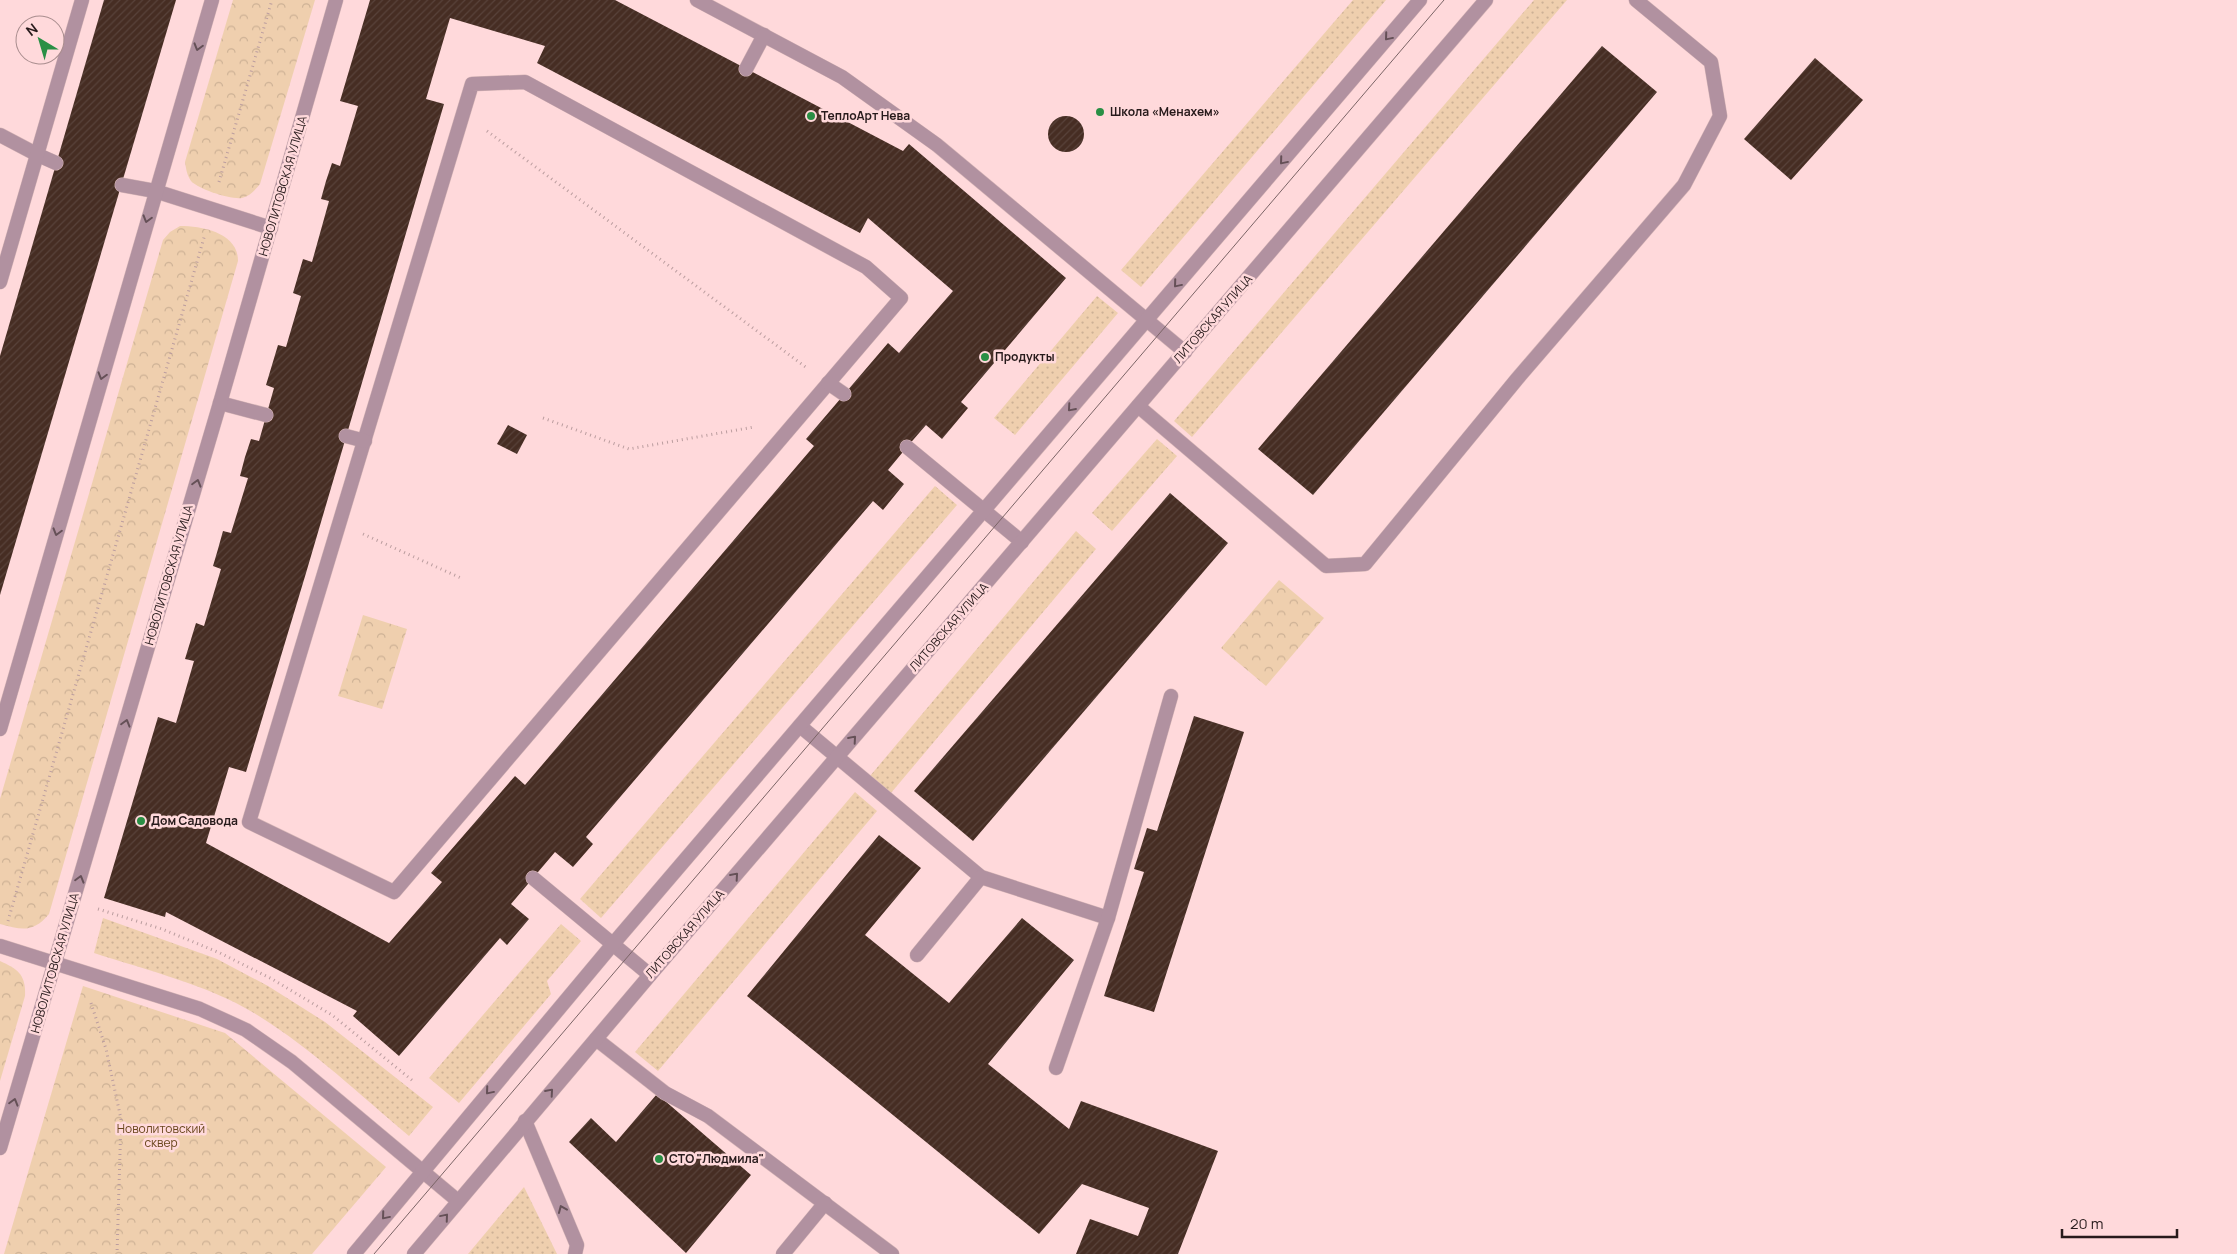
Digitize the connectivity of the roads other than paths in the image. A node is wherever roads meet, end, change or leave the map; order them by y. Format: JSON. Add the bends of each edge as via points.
{"nodes":[{"id":1,"x":82,"y":0,"type":"edge"},
{"id":2,"x":212,"y":0,"type":"edge"},
{"id":3,"x":336,"y":0,"type":"edge"},
{"id":4,"x":697,"y":0,"type":"edge"},
{"id":5,"x":1420,"y":0,"type":"edge"},
{"id":6,"x":1486,"y":0,"type":"edge"},
{"id":7,"x":1636,"y":0,"type":"edge"},
{"id":8,"x":764,"y":35,"type":"junction"},
{"id":9,"x":746,"y":69,"type":"dead end"},
{"id":10,"x":0,"y":135,"type":"edge"},
{"id":11,"x":38,"y":155,"type":"junction"},
{"id":12,"x":56,"y":163,"type":"dead end"},
{"id":13,"x":122,"y":185,"type":"dead end"},
{"id":14,"x":155,"y":191,"type":"junction"},
{"id":15,"x":271,"y":228,"type":"junction"},
{"id":16,"x":0,"y":282,"type":"edge"},
{"id":17,"x":1147,"y":320,"type":"junction"},
{"id":18,"x":1185,"y":352,"type":"junction"},
{"id":19,"x":828,"y":383,"type":"junction"},
{"id":20,"x":844,"y":394,"type":"dead end"},
{"id":21,"x":220,"y":403,"type":"junction"},
{"id":22,"x":1138,"y":406,"type":"junction"},
{"id":23,"x":266,"y":414,"type":"dead end"},
{"id":24,"x":346,"y":436,"type":"dead end"},
{"id":25,"x":365,"y":441,"type":"junction"},
{"id":26,"x":907,"y":447,"type":"dead end"},
{"id":27,"x":984,"y":511,"type":"junction"},
{"id":28,"x":1022,"y":542,"type":"junction"},
{"id":29,"x":1171,"y":696,"type":"dead end"},
{"id":30,"x":800,"y":726,"type":"junction"},
{"id":31,"x":0,"y":729,"type":"edge"},
{"id":32,"x":837,"y":758,"type":"junction"},
{"id":33,"x":981,"y":877,"type":"junction"},
{"id":34,"x":533,"y":878,"type":"dead end"},
{"id":35,"x":1108,"y":918,"type":"junction"},
{"id":36,"x":613,"y":944,"type":"junction"},
{"id":37,"x":0,"y":946,"type":"edge"},
{"id":38,"x":918,"y":955,"type":"dead end"},
{"id":39,"x":55,"y":961,"type":"junction"},
{"id":40,"x":650,"y":975,"type":"junction"},
{"id":41,"x":596,"y":1039,"type":"junction"},
{"id":42,"x":1056,"y":1068,"type":"dead end"},
{"id":43,"x":525,"y":1121,"type":"junction"},
{"id":44,"x":0,"y":1148,"type":"edge"},
{"id":45,"x":422,"y":1172,"type":"junction"},
{"id":46,"x":458,"y":1201,"type":"junction"},
{"id":47,"x":825,"y":1203,"type":"junction"},
{"id":48,"x":354,"y":1254,"type":"edge"},
{"id":49,"x":414,"y":1254,"type":"edge"},
{"id":50,"x":575,"y":1254,"type":"edge"},
{"id":51,"x":783,"y":1254,"type":"edge"},
{"id":52,"x":892,"y":1254,"type":"edge"}],
"edges":[{"from":1,"to":11,"type":"street"},
{"from":2,"to":14,"type":"street","one_way":true},
{"from":3,"to":15,"type":"street","name":"НОВОЛИТОВСКАЯ УЛИЦА"},
{"from":4,"to":8,"type":"street"},
{"from":5,"to":17,"type":"street","one_way":true},
{"from":6,"to":18,"type":"street","name":"ЛИТОВСКАЯ УЛИЦА"},
{"from":7,"to":22,"type":"street","via":[[1711,62],[1720,116],[1684,185],[1517,379],[1365,564],[1326,566]]},
{"from":8,"to":9,"type":"street"},
{"from":8,"to":17,"type":"street","via":[[842,78],[937,145]]},
{"from":10,"to":11,"type":"street"},
{"from":11,"to":12,"type":"street"},
{"from":11,"to":16,"type":"street"},
{"from":13,"to":14,"type":"street"},
{"from":14,"to":15,"type":"street"},
{"from":14,"to":31,"type":"street","one_way":true},
{"from":15,"to":21,"type":"street","name":"НОВОЛИТОВСКАЯ УЛИЦА"},
{"from":17,"to":18,"type":"street"},
{"from":17,"to":27,"type":"street","one_way":true},
{"from":18,"to":22,"type":"street","name":"ЛИТОВСКАЯ УЛИЦА"},
{"from":19,"to":20,"type":"street"},
{"from":19,"to":25,"type":"street","via":[[901,298],[866,267],[525,82],[472,84]]},
{"from":19,"to":25,"type":"street","via":[[394,892],[249,822]]},
{"from":21,"to":23,"type":"street"},
{"from":39,"to":21,"type":"street","name":"НОВОЛИТОВСКАЯ УЛИЦА","one_way":true},
{"from":22,"to":28,"type":"street","name":"ЛИТОВСКАЯ УЛИЦА"},
{"from":24,"to":25,"type":"street"},
{"from":26,"to":27,"type":"street"},
{"from":27,"to":28,"type":"street"},
{"from":27,"to":30,"type":"street"},
{"from":32,"to":28,"type":"street","name":"ЛИТОВСКАЯ УЛИЦА","one_way":true},
{"from":29,"to":35,"type":"street"},
{"from":30,"to":32,"type":"street"},
{"from":30,"to":36,"type":"street"},
{"from":32,"to":33,"type":"street"},
{"from":40,"to":32,"type":"street","name":"ЛИТОВСКАЯ УЛИЦА","one_way":true},
{"from":33,"to":35,"type":"street"},
{"from":33,"to":38,"type":"street"},
{"from":34,"to":36,"type":"street"},
{"from":35,"to":42,"type":"street"},
{"from":36,"to":40,"type":"street"},
{"from":36,"to":45,"type":"street","one_way":true},
{"from":37,"to":39,"type":"street"},
{"from":44,"to":39,"type":"street","name":"НОВОЛИТОВСКАЯ УЛИЦА","one_way":true},
{"from":39,"to":45,"type":"street","via":[[200,1009],[246,1030],[292,1062]]},
{"from":40,"to":41,"type":"street","name":"ЛИТОВСКАЯ УЛИЦА"},
{"from":43,"to":41,"type":"street","name":"ЛИТОВСКАЯ УЛИЦА","one_way":true},
{"from":41,"to":47,"type":"street","via":[[665,1093],[708,1116]]},
{"from":43,"to":46,"type":"street","name":"ЛИТОВСКАЯ УЛИЦА"},
{"from":50,"to":43,"type":"street","one_way":true,"via":[[577,1245]]},
{"from":45,"to":46,"type":"street"},
{"from":45,"to":48,"type":"street","one_way":true},
{"from":49,"to":46,"type":"street","name":"ЛИТОВСКАЯ УЛИЦА","one_way":true},
{"from":47,"to":51,"type":"street"},
{"from":47,"to":52,"type":"street"}]}
